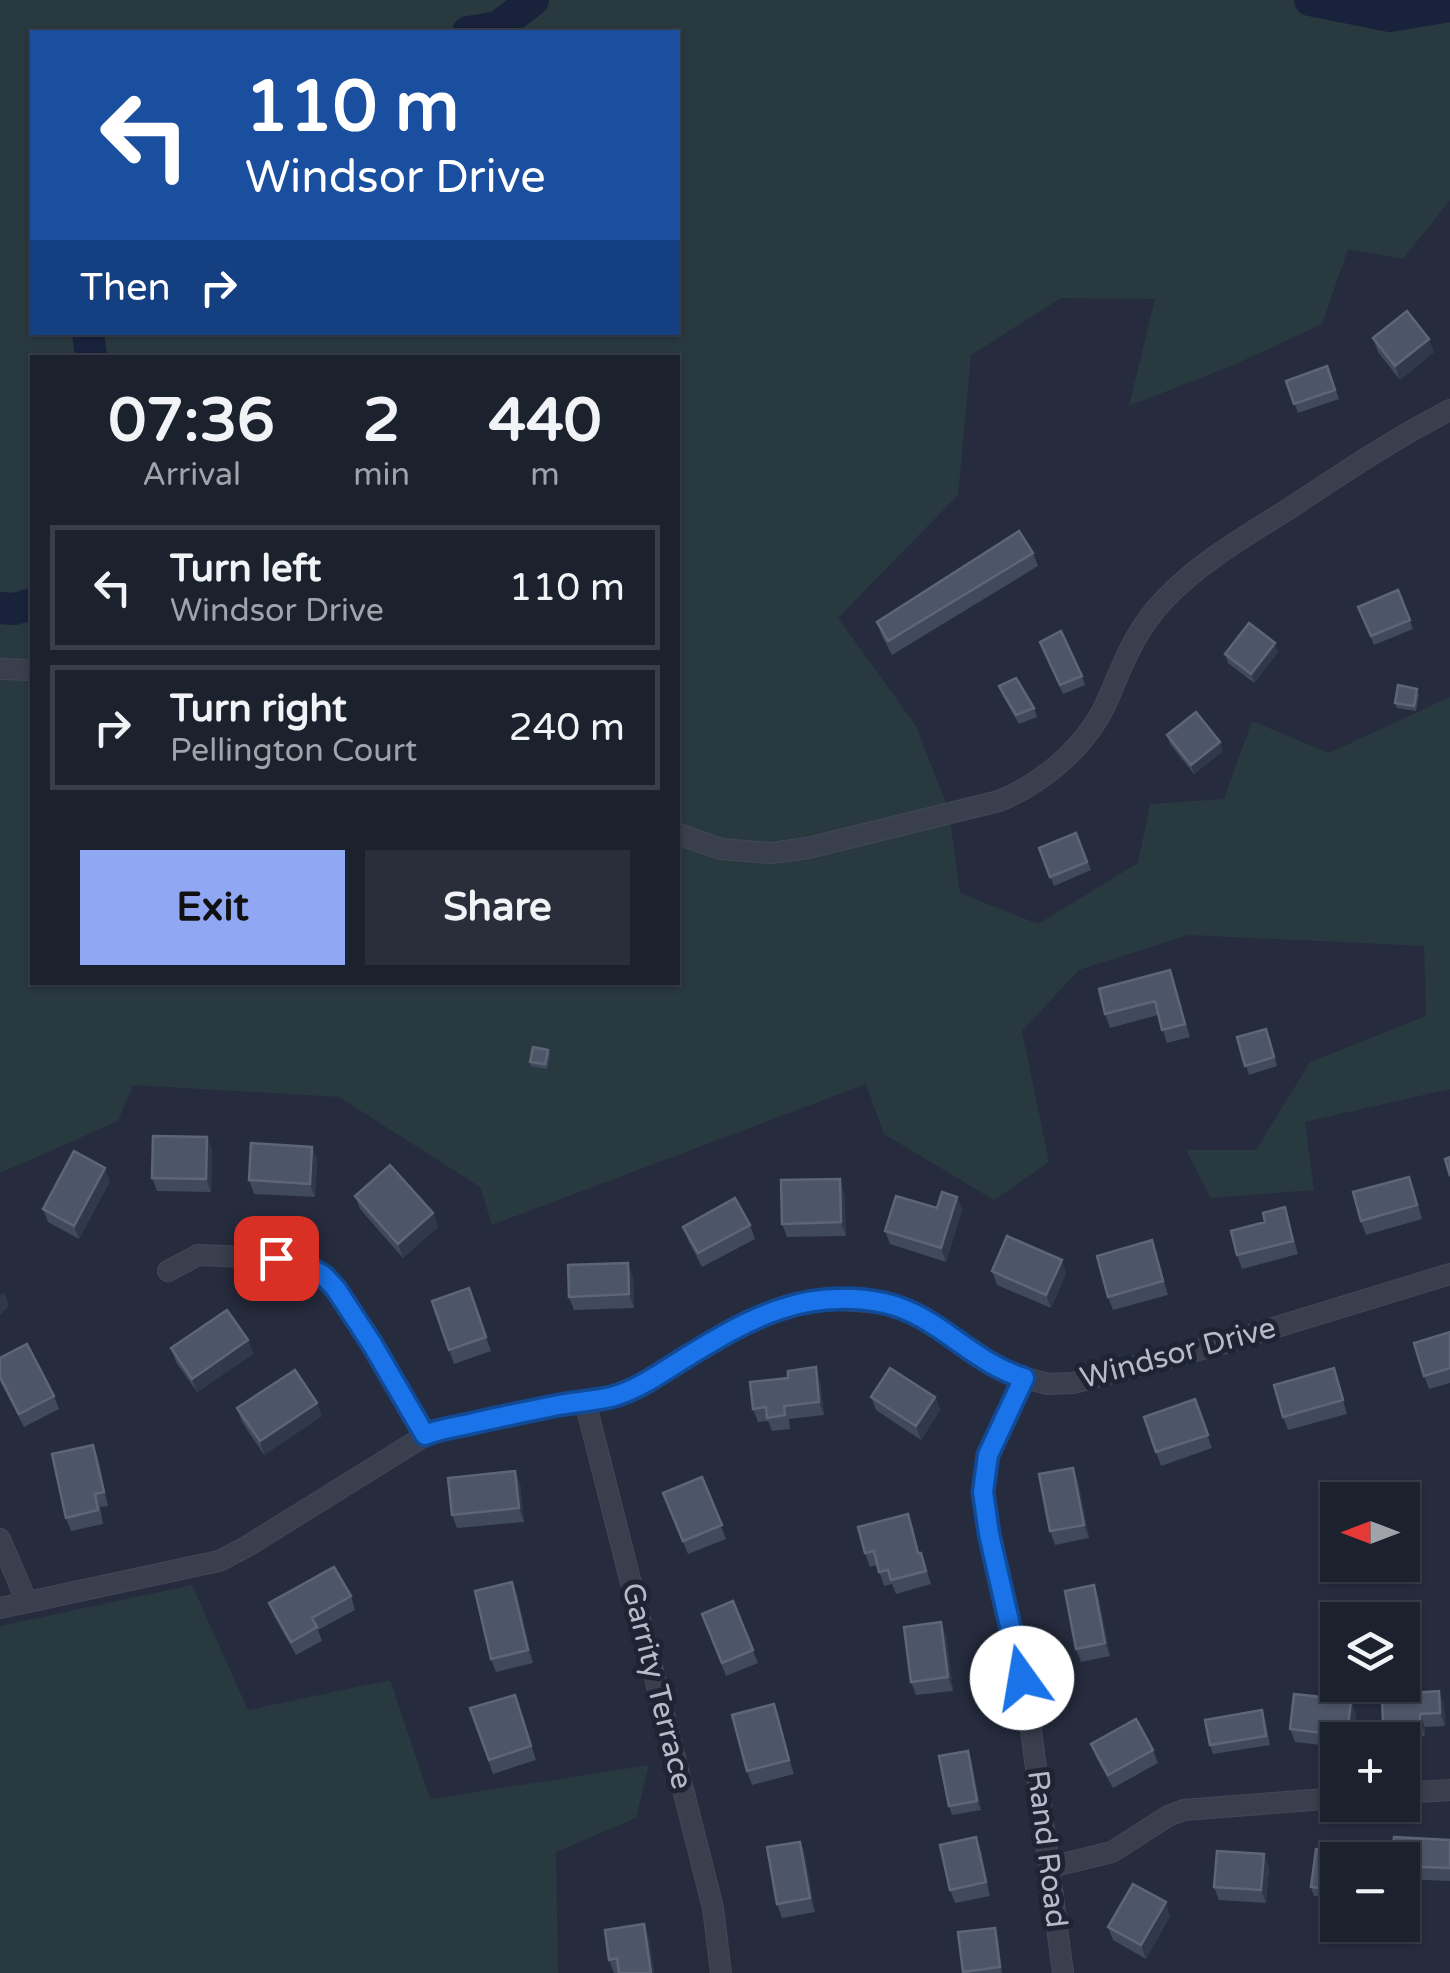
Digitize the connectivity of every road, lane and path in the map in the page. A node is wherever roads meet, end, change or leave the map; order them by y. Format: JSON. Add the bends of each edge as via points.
{"nodes":[{"id":1,"x":1450,"y":410,"type":"edge"},
{"id":2,"x":0,"y":669,"type":"edge"},
{"id":3,"x":30,"y":670,"type":"edge"},
{"id":4,"x":680,"y":835,"type":"edge"},
{"id":5,"x":168,"y":1270,"type":"dead end"},
{"id":6,"x":1450,"y":1274,"type":"edge"},
{"id":7,"x":1024,"y":1378,"type":"junction"},
{"id":8,"x":585,"y":1401,"type":"junction"},
{"id":9,"x":425,"y":1435,"type":"junction"},
{"id":10,"x":0,"y":1539,"type":"edge"},
{"id":11,"x":27,"y":1602,"type":"junction"},
{"id":12,"x":0,"y":1608,"type":"edge"},
{"id":13,"x":1450,"y":1790,"type":"edge"},
{"id":14,"x":1420,"y":1792,"type":"edge"},
{"id":15,"x":1320,"y":1799,"type":"edge"},
{"id":16,"x":1050,"y":1867,"type":"junction"},
{"id":17,"x":721,"y":1973,"type":"edge"},
{"id":18,"x":1063,"y":1973,"type":"edge"}],
"edges":[{"from":1,"to":4,"type":"street","via":[[1190,576],[1126,652],[1095,724],[1044,778],[1022,791],[771,854]]},
{"from":2,"to":3,"type":"street"},
{"from":5,"to":9,"type":"street","via":[[198,1255],[276,1258],[316,1270],[336,1289]]},
{"from":6,"to":7,"type":"street","name":"Windsor Drive","via":[[1072,1384]]},
{"from":7,"to":8,"type":"street","name":"Windsor Drive","via":[[904,1308],[826,1300],[770,1311],[643,1384]]},
{"from":7,"to":16,"type":"street","name":"Rand Road","via":[[988,1455],[983,1492],[1029,1715]]},
{"from":8,"to":9,"type":"street","name":"Windsor Drive"},
{"from":8,"to":17,"type":"street","name":"Garrity Terrace","via":[[713,1908]]},
{"from":9,"to":11,"type":"street","name":"Windsor Drive","via":[[219,1561]]},
{"from":10,"to":11,"type":"street"},
{"from":11,"to":12,"type":"street","name":"Windsor Drive"},
{"from":13,"to":14,"type":"street"},
{"from":15,"to":16,"type":"street","via":[[1184,1810],[1112,1852]]},
{"from":16,"to":18,"type":"street","name":"Rand Road"}]}
